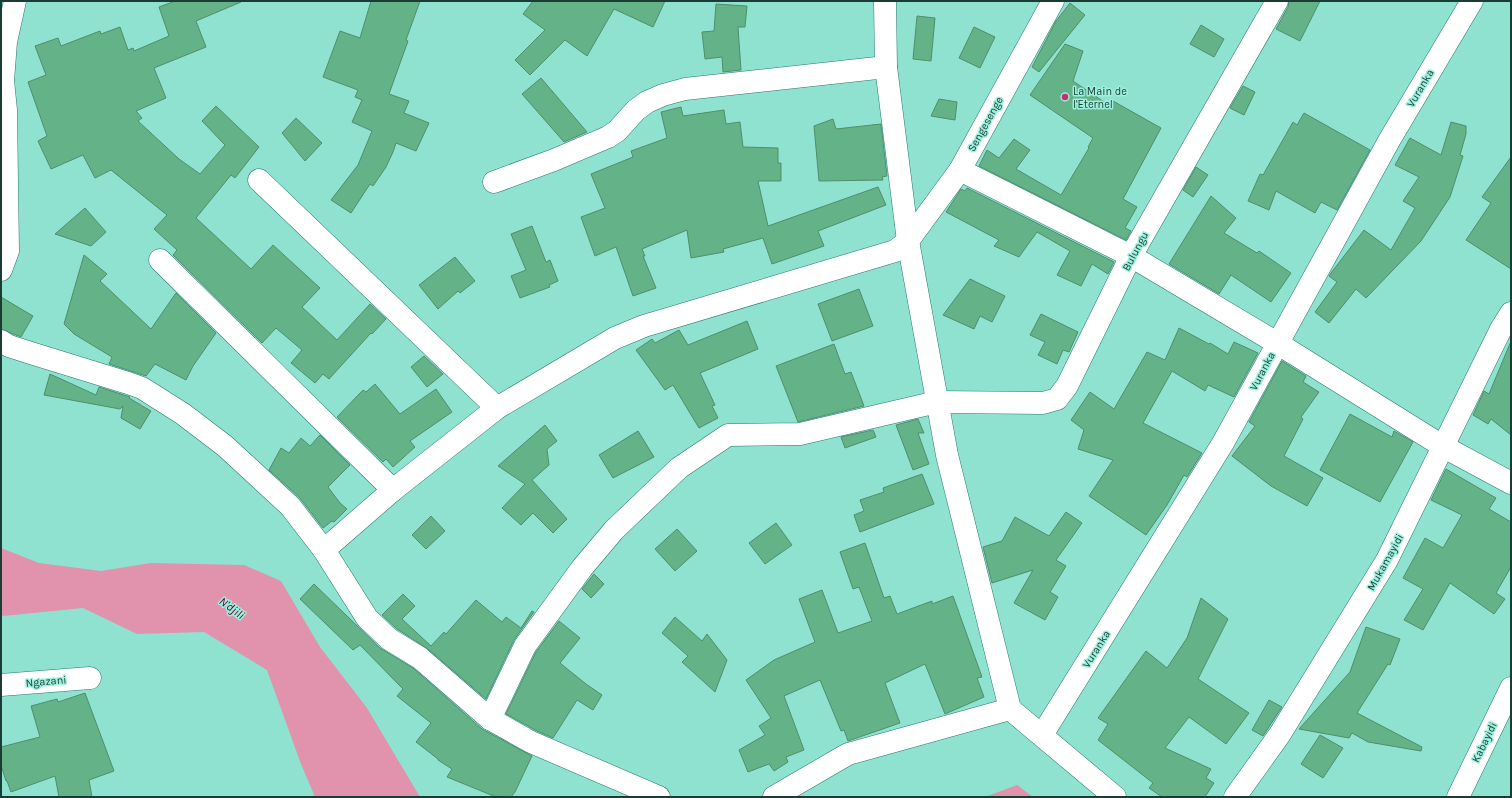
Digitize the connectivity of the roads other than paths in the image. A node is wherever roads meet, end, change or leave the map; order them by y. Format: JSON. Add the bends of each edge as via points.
{"nodes":[{"id":1,"x":14,"y":1,"type":"edge"},
{"id":2,"x":885,"y":1,"type":"edge"},
{"id":3,"x":1053,"y":1,"type":"edge"},
{"id":4,"x":1277,"y":1,"type":"edge"},
{"id":5,"x":1472,"y":1,"type":"edge"},
{"id":6,"x":886,"y":67,"type":"junction"},
{"id":7,"x":960,"y":170,"type":"junction"},
{"id":8,"x":259,"y":180,"type":"dead end"},
{"id":9,"x":494,"y":182,"type":"dead end"},
{"id":10,"x":908,"y":241,"type":"junction"},
{"id":11,"x":1131,"y":256,"type":"junction"},
{"id":12,"x":160,"y":260,"type":"dead end"},
{"id":13,"x":1,"y":270,"type":"edge"},
{"id":14,"x":1511,"y":313,"type":"edge"},
{"id":15,"x":1,"y":341,"type":"edge"},
{"id":16,"x":1277,"y":343,"type":"junction"},
{"id":17,"x":937,"y":402,"type":"junction"},
{"id":18,"x":497,"y":408,"type":"junction"},
{"id":19,"x":1444,"y":447,"type":"junction"},
{"id":20,"x":1511,"y":483,"type":"edge"},
{"id":21,"x":393,"y":490,"type":"junction"},
{"id":22,"x":324,"y":550,"type":"junction"},
{"id":23,"x":90,"y":678,"type":"dead end"},
{"id":24,"x":1,"y":685,"type":"edge"},
{"id":25,"x":1511,"y":688,"type":"edge"},
{"id":26,"x":1010,"y":709,"type":"junction"},
{"id":27,"x":490,"y":719,"type":"junction"},
{"id":28,"x":1042,"y":735,"type":"junction"},
{"id":29,"x":659,"y":797,"type":"edge"},
{"id":30,"x":774,"y":797,"type":"edge"},
{"id":31,"x":1115,"y":797,"type":"edge"},
{"id":32,"x":1235,"y":797,"type":"edge"},
{"id":33,"x":1458,"y":797,"type":"edge"}],
"edges":[{"from":1,"to":13,"type":"street","via":[[6,42],[3,81],[6,110],[8,251]]},
{"from":2,"to":6,"type":"street"},
{"from":3,"to":7,"type":"street","name":"Sengesenge"},
{"from":4,"to":11,"type":"street","name":"Bulungu"},
{"from":5,"to":16,"type":"street","name":"Vuranka","via":[[1390,139]]},
{"from":6,"to":9,"type":"street","via":[[685,89],[663,94],[636,110],[608,137]]},
{"from":6,"to":10,"type":"street"},
{"from":7,"to":10,"type":"street","name":"Sengesenge"},
{"from":7,"to":11,"type":"street"},
{"from":8,"to":18,"type":"street"},
{"from":10,"to":17,"type":"street"},
{"from":10,"to":18,"type":"street","name":"Sengesenge","via":[[895,251],[644,326],[616,338]]},
{"from":11,"to":16,"type":"street"},
{"from":11,"to":17,"type":"street","name":"Bulungu","via":[[1067,386],[1057,399],[1042,403]]},
{"from":12,"to":21,"type":"street"},
{"from":14,"to":19,"type":"street","name":"Mukamayidi"},
{"from":15,"to":22,"type":"street","via":[[142,388],[183,414],[225,446],[290,506]]},
{"from":16,"to":19,"type":"street"},
{"from":16,"to":28,"type":"street","name":"Vuranka","via":[[1223,443]]},
{"from":17,"to":26,"type":"street","via":[[947,455]]},
{"from":17,"to":27,"type":"street","name":"Bulungu","via":[[800,434],[728,435],[679,468],[614,530],[582,568],[525,646]]},
{"from":18,"to":21,"type":"street","name":"Sengesenge"},
{"from":19,"to":20,"type":"street"},
{"from":19,"to":32,"type":"street","name":"Mukamayidi","via":[[1388,560],[1280,734]]},
{"from":21,"to":22,"type":"street","name":"Sengesenge"},
{"from":22,"to":27,"type":"street","via":[[368,618],[389,639],[420,658]]},
{"from":23,"to":24,"type":"street","name":"Ngazani"},
{"from":25,"to":33,"type":"street","name":"Kabayidi"},
{"from":26,"to":28,"type":"street"},
{"from":26,"to":30,"type":"street","via":[[848,754]]},
{"from":27,"to":29,"type":"street","via":[[531,742]]},
{"from":28,"to":31,"type":"street"}]}
